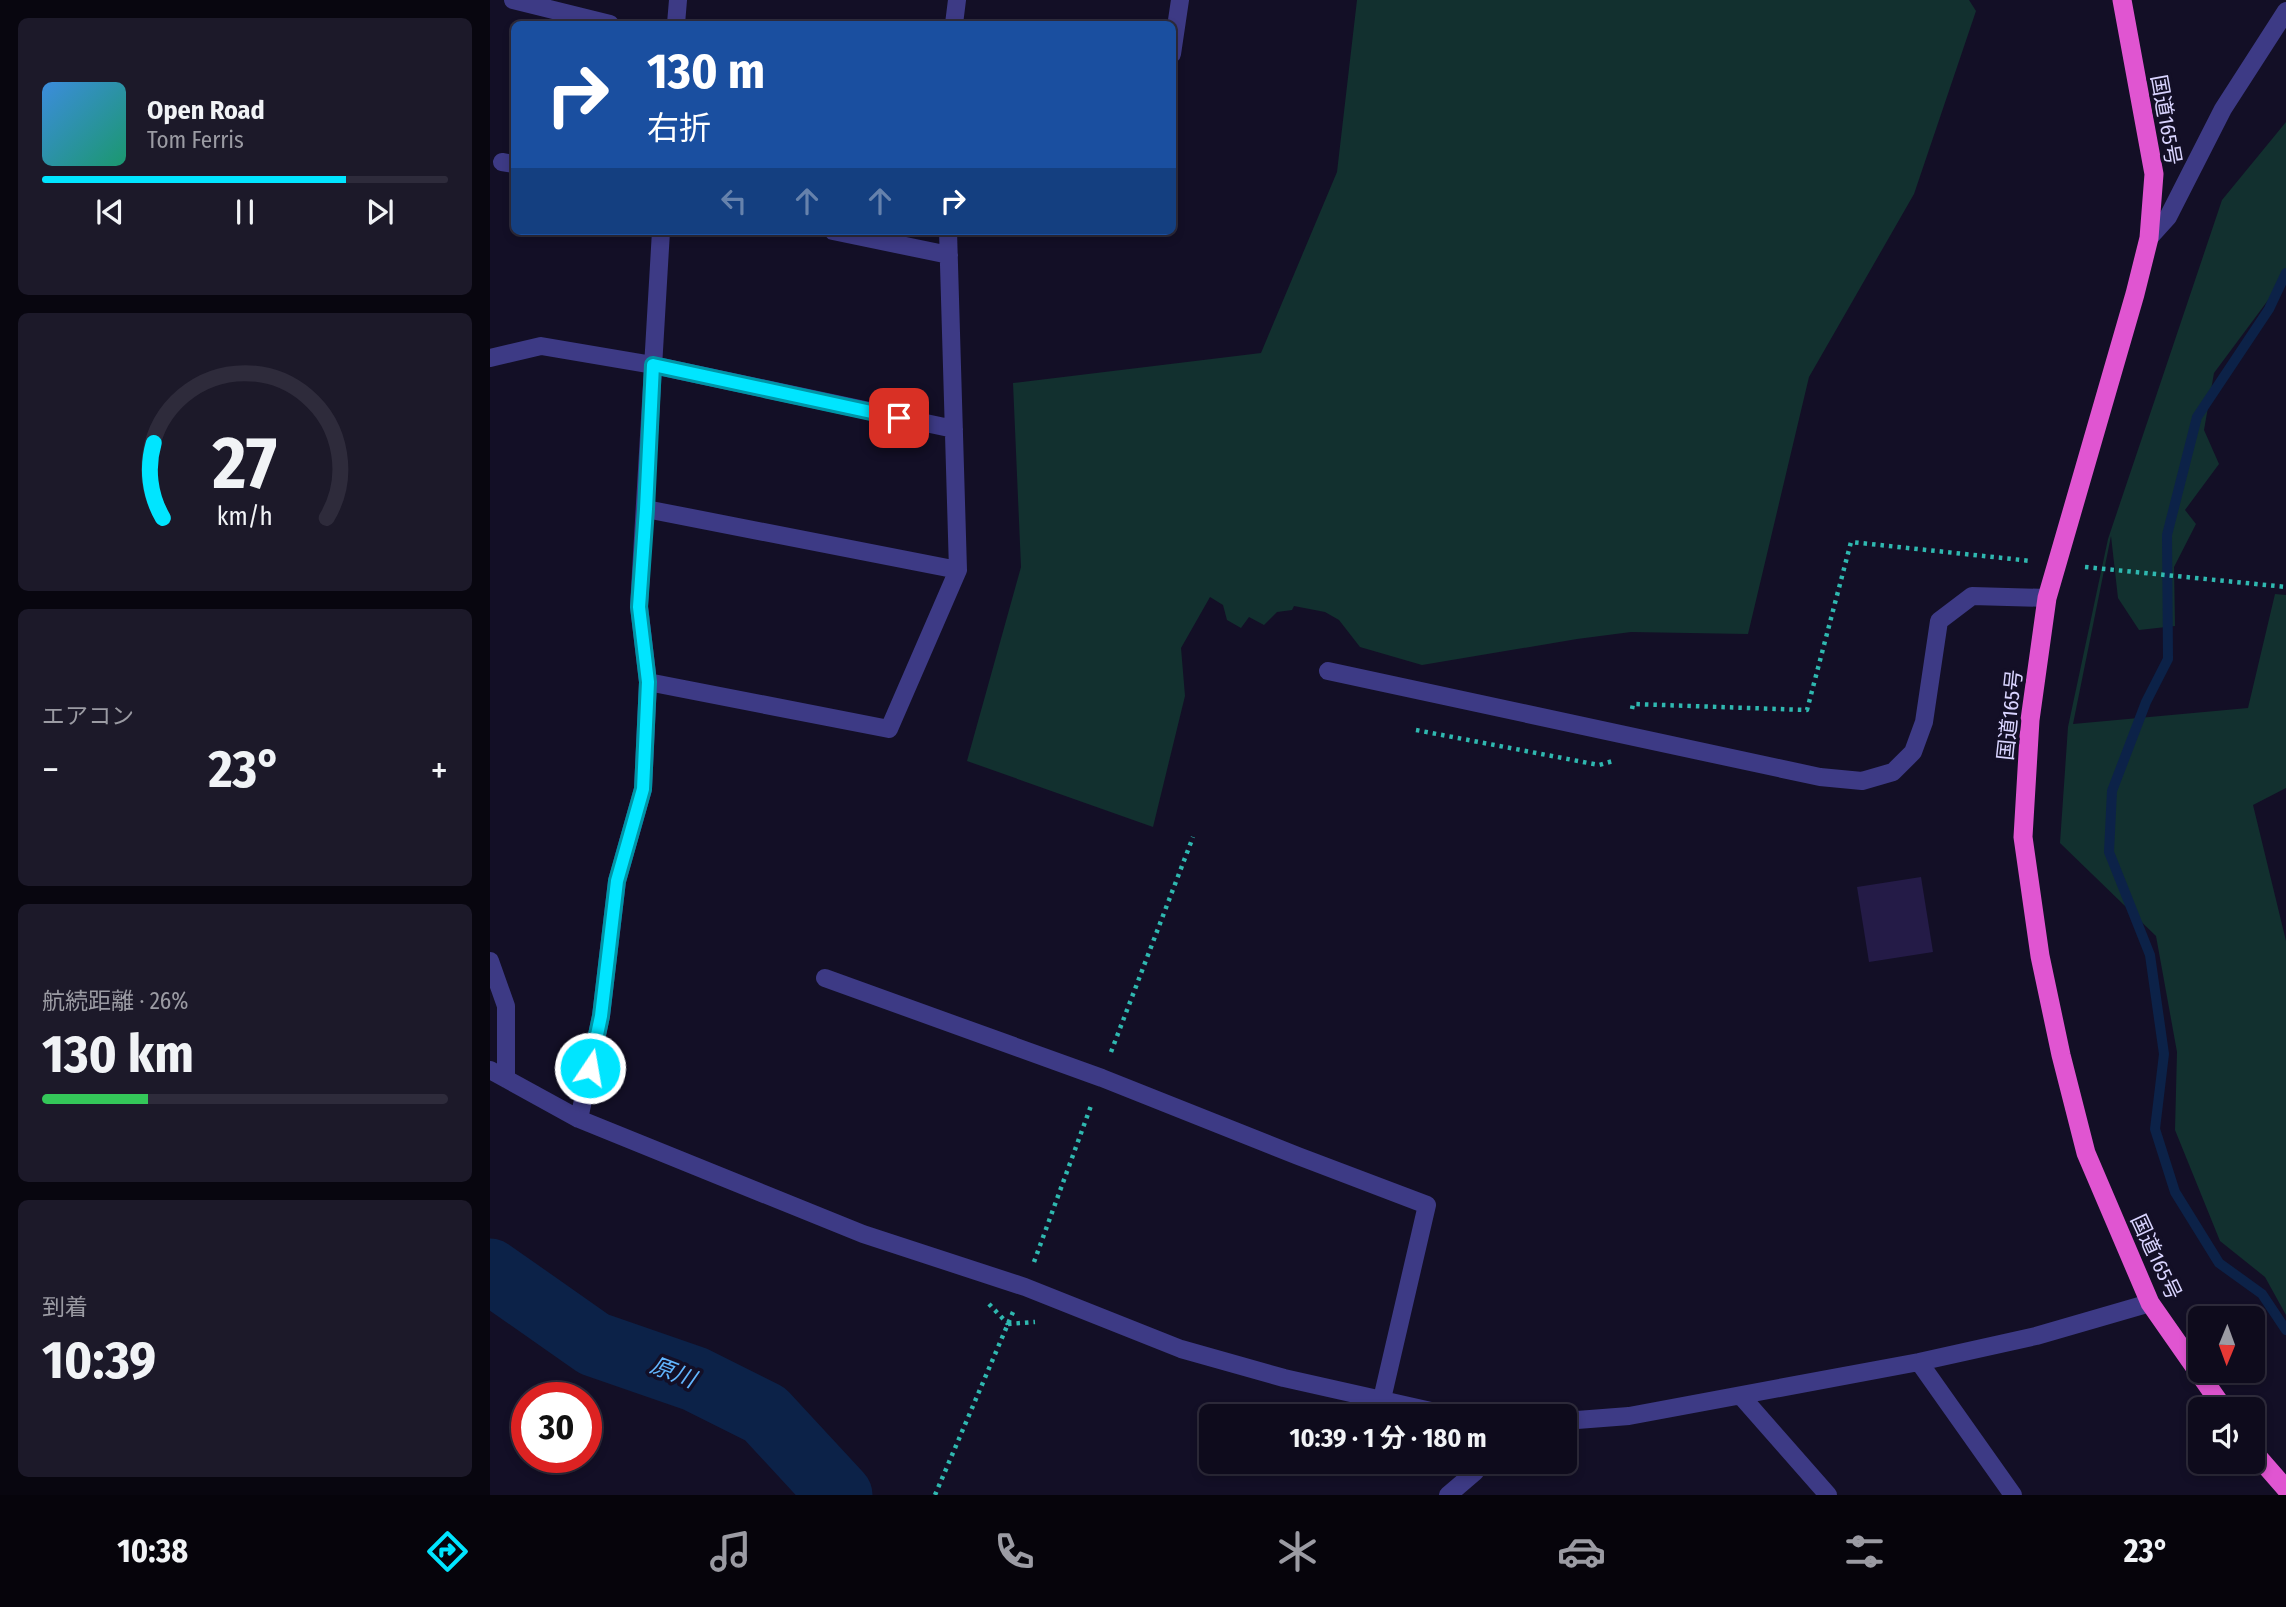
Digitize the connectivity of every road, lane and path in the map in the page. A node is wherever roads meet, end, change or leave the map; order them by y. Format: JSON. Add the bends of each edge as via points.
{"nodes":[{"id":1,"x":513,"y":0,"type":"edge"},
{"id":2,"x":678,"y":0,"type":"edge"},
{"id":3,"x":957,"y":0,"type":"edge"},
{"id":4,"x":1180,"y":0,"type":"edge"},
{"id":5,"x":2122,"y":0,"type":"edge"},
{"id":6,"x":2286,"y":11,"type":"edge"},
{"id":7,"x":598,"y":21,"type":"edge"},
{"id":8,"x":676,"y":21,"type":"edge"},
{"id":9,"x":954,"y":21,"type":"edge"},
{"id":10,"x":1176,"y":27,"type":"edge"},
{"id":11,"x":661,"y":235,"type":"edge"},
{"id":12,"x":852,"y":235,"type":"edge"},
{"id":13,"x":948,"y":235,"type":"edge"},
{"id":14,"x":2149,"y":239,"type":"junction"},
{"id":15,"x":949,"y":255,"type":"junction"},
{"id":16,"x":490,"y":358,"type":"edge"},
{"id":17,"x":653,"y":365,"type":"junction"},
{"id":18,"x":954,"y":429,"type":"junction"},
{"id":19,"x":646,"y":509,"type":"junction"},
{"id":20,"x":2044,"y":562,"type":"dead end"},
{"id":21,"x":2072,"y":565,"type":"dead end"},
{"id":22,"x":958,"y":570,"type":"junction"},
{"id":23,"x":2286,"y":587,"type":"edge"},
{"id":24,"x":2047,"y":598,"type":"junction"},
{"id":25,"x":1328,"y":671,"type":"dead end"},
{"id":26,"x":648,"y":682,"type":"junction"},
{"id":27,"x":1630,"y":715,"type":"dead end"},
{"id":28,"x":1416,"y":730,"type":"dead end"},
{"id":29,"x":1618,"y":760,"type":"dead end"},
{"id":30,"x":490,"y":961,"type":"edge"},
{"id":31,"x":825,"y":978,"type":"dead end"},
{"id":32,"x":498,"y":1075,"type":"edge"},
{"id":33,"x":579,"y":1119,"type":"junction"},
{"id":34,"x":2150,"y":1303,"type":"junction"},
{"id":35,"x":1008,"y":1324,"type":"dead end"},
{"id":36,"x":1919,"y":1362,"type":"junction"},
{"id":37,"x":1741,"y":1396,"type":"junction"},
{"id":38,"x":2216,"y":1397,"type":"edge"},
{"id":39,"x":1382,"y":1399,"type":"junction"},
{"id":40,"x":1403,"y":1404,"type":"edge"},
{"id":41,"x":1577,"y":1420,"type":"edge"},
{"id":42,"x":2265,"y":1465,"type":"edge"},
{"id":43,"x":1473,"y":1474,"type":"edge"},
{"id":44,"x":2286,"y":1489,"type":"edge"},
{"id":45,"x":935,"y":1495,"type":"edge"},
{"id":46,"x":1448,"y":1495,"type":"edge"},
{"id":47,"x":1828,"y":1495,"type":"edge"},
{"id":48,"x":2013,"y":1495,"type":"edge"}],
"edges":[{"from":1,"to":7,"type":"street"},
{"from":2,"to":8,"type":"street"},
{"from":3,"to":9,"type":"street"},
{"from":4,"to":10,"type":"street"},
{"from":5,"to":14,"type":"highway","name":"国道165号","via":[[2154,174]]},
{"from":6,"to":14,"type":"street","via":[[2223,108],[2168,217]]},
{"from":11,"to":17,"type":"street"},
{"from":12,"to":15,"type":"street"},
{"from":13,"to":15,"type":"street"},
{"from":14,"to":24,"type":"highway","name":"国道165号"},
{"from":15,"to":18,"type":"street"},
{"from":16,"to":17,"type":"street","via":[[541,346]]},
{"from":17,"to":18,"type":"street"},
{"from":17,"to":19,"type":"street"},
{"from":18,"to":22,"type":"street"},
{"from":19,"to":22,"type":"street"},
{"from":19,"to":26,"type":"street","via":[[639,607]]},
{"from":20,"to":27,"type":"path","via":[[1851,542],[1807,710],[1633,704]]},
{"from":21,"to":23,"type":"path"},
{"from":22,"to":26,"type":"street","via":[[889,729]]},
{"from":24,"to":25,"type":"street","via":[[1972,596],[1939,621],[1924,722],[1913,752],[1893,772],[1862,781],[1820,777]]},
{"from":24,"to":34,"type":"highway","name":"国道165号","via":[[2030,720],[2023,837],[2040,956],[2086,1153]]},
{"from":26,"to":33,"type":"street","via":[[643,789],[617,881],[601,1016]]},
{"from":28,"to":29,"type":"path","via":[[1599,765]]},
{"from":30,"to":32,"type":"street","via":[[506,1006]]},
{"from":31,"to":39,"type":"street","via":[[1102,1078],[1427,1205]]},
{"from":32,"to":33,"type":"street"},
{"from":33,"to":39,"type":"street","via":[[863,1234],[1025,1287],[1181,1349]]},
{"from":34,"to":36,"type":"street","via":[[2036,1336]]},
{"from":34,"to":38,"type":"highway","name":"国道165号"},
{"from":35,"to":45,"type":"path"},
{"from":36,"to":37,"type":"street"},
{"from":36,"to":48,"type":"street"},
{"from":37,"to":41,"type":"street","via":[[1629,1416]]},
{"from":37,"to":47,"type":"street"},
{"from":39,"to":40,"type":"street"},
{"from":42,"to":44,"type":"highway"},
{"from":43,"to":46,"type":"street"}]}
